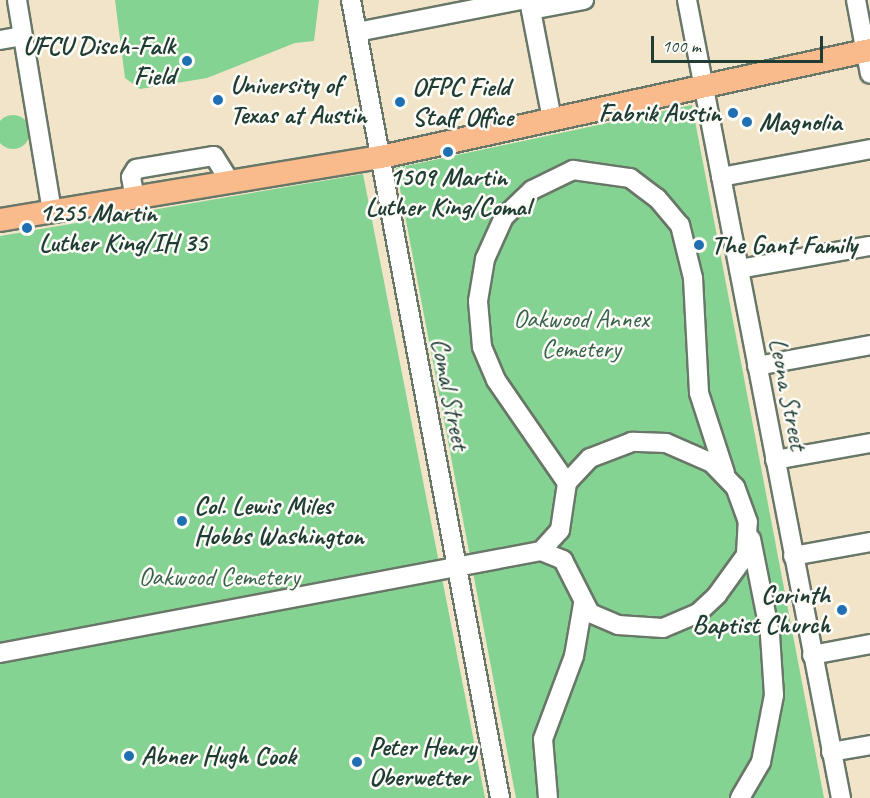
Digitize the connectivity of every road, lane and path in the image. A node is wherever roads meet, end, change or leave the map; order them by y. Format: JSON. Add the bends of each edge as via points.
{"nodes":[{"id":1,"x":17,"y":0,"type":"edge"},
{"id":2,"x":351,"y":0,"type":"edge"},
{"id":3,"x":584,"y":0,"type":"edge"},
{"id":4,"x":687,"y":0,"type":"edge"},
{"id":5,"x":856,"y":0,"type":"edge"},
{"id":6,"x":527,"y":3,"type":"edge"},
{"id":7,"x":0,"y":29,"type":"edge"},
{"id":8,"x":21,"y":30,"type":"junction"},
{"id":9,"x":357,"y":32,"type":"junction"},
{"id":10,"x":0,"y":40,"type":"edge"},
{"id":11,"x":868,"y":50,"type":"edge"},
{"id":12,"x":870,"y":74,"type":"edge"},
{"id":13,"x":703,"y":88,"type":"junction"},
{"id":14,"x":552,"y":119,"type":"junction"},
{"id":15,"x":870,"y":149,"type":"edge"},
{"id":16,"x":381,"y":157,"type":"junction"},
{"id":17,"x":721,"y":177,"type":"junction"},
{"id":18,"x":52,"y":212,"type":"junction"},
{"id":19,"x":0,"y":220,"type":"edge"},
{"id":20,"x":870,"y":246,"type":"edge"},
{"id":21,"x":739,"y":269,"type":"junction"},
{"id":22,"x":870,"y":345,"type":"edge"},
{"id":23,"x":757,"y":366,"type":"junction"},
{"id":24,"x":870,"y":443,"type":"edge"},
{"id":25,"x":775,"y":460,"type":"junction"},
{"id":26,"x":728,"y":479,"type":"junction"},
{"id":27,"x":567,"y":483,"type":"junction"},
{"id":28,"x":748,"y":522,"type":"junction"},
{"id":29,"x":870,"y":542,"type":"edge"},
{"id":30,"x":541,"y":551,"type":"junction"},
{"id":31,"x":793,"y":556,"type":"junction"},
{"id":32,"x":457,"y":567,"type":"junction"},
{"id":33,"x":583,"y":604,"type":"junction"},
{"id":34,"x":870,"y":644,"type":"edge"},
{"id":35,"x":0,"y":652,"type":"edge"},
{"id":36,"x":812,"y":655,"type":"junction"},
{"id":37,"x":870,"y":745,"type":"edge"},
{"id":38,"x":831,"y":752,"type":"junction"},
{"id":39,"x":500,"y":798,"type":"edge"},
{"id":40,"x":548,"y":798,"type":"edge"},
{"id":41,"x":740,"y":798,"type":"edge"},
{"id":42,"x":841,"y":798,"type":"edge"}],
"edges":[{"from":1,"to":8,"type":"street"},
{"from":2,"to":9,"type":"street","name":"Comal Street"},
{"from":3,"to":6,"type":"street"},
{"from":4,"to":13,"type":"street","name":"Leona Street"},
{"from":5,"to":11,"type":"street"},
{"from":6,"to":9,"type":"street"},
{"from":6,"to":14,"type":"street"},
{"from":7,"to":8,"type":"street"},
{"from":8,"to":10,"type":"street"},
{"from":8,"to":18,"type":"street"},
{"from":9,"to":16,"type":"street","name":"Comal Street"},
{"from":11,"to":12,"type":"street"},
{"from":11,"to":13,"type":"main road"},
{"from":13,"to":14,"type":"main road"},
{"from":13,"to":17,"type":"street","name":"Leona Street"},
{"from":14,"to":16,"type":"main road"},
{"from":15,"to":17,"type":"street"},
{"from":16,"to":18,"type":"main road"},
{"from":16,"to":32,"type":"street","name":"Comal Street"},
{"from":17,"to":21,"type":"street","name":"Leona Street"},
{"from":18,"to":19,"type":"main road"},
{"from":20,"to":21,"type":"street"},
{"from":21,"to":23,"type":"street","name":"Leona Street"},
{"from":22,"to":23,"type":"street"},
{"from":23,"to":25,"type":"street","name":"Leona Street"},
{"from":24,"to":25,"type":"street"},
{"from":25,"to":31,"type":"street","name":"Leona Street"},
{"from":26,"to":27,"type":"street","via":[[712,463],[682,450],[632,442],[590,458]]},
{"from":26,"to":27,"type":"street","via":[[699,393],[693,278],[680,225],[645,186],[614,172],[591,170],[553,177],[504,217],[485,259],[478,301],[482,347],[495,380]]},
{"from":26,"to":28,"type":"street"},
{"from":27,"to":30,"type":"street","via":[[560,530]]},
{"from":28,"to":33,"type":"street","via":[[746,555],[717,596],[687,620],[663,628],[634,628],[601,619]]},
{"from":28,"to":41,"type":"street","via":[[770,634],[774,695],[761,762]]},
{"from":29,"to":31,"type":"street"},
{"from":30,"to":32,"type":"street"},
{"from":30,"to":33,"type":"street","via":[[563,560]]},
{"from":31,"to":36,"type":"street","name":"Leona Street"},
{"from":32,"to":35,"type":"street"},
{"from":32,"to":39,"type":"street","name":"Comal Street"},
{"from":33,"to":40,"type":"street","via":[[574,656],[543,739]]},
{"from":34,"to":36,"type":"street"},
{"from":36,"to":38,"type":"street","name":"Leona Street"},
{"from":37,"to":38,"type":"street"},
{"from":38,"to":42,"type":"street","name":"Leona Street"}]}
